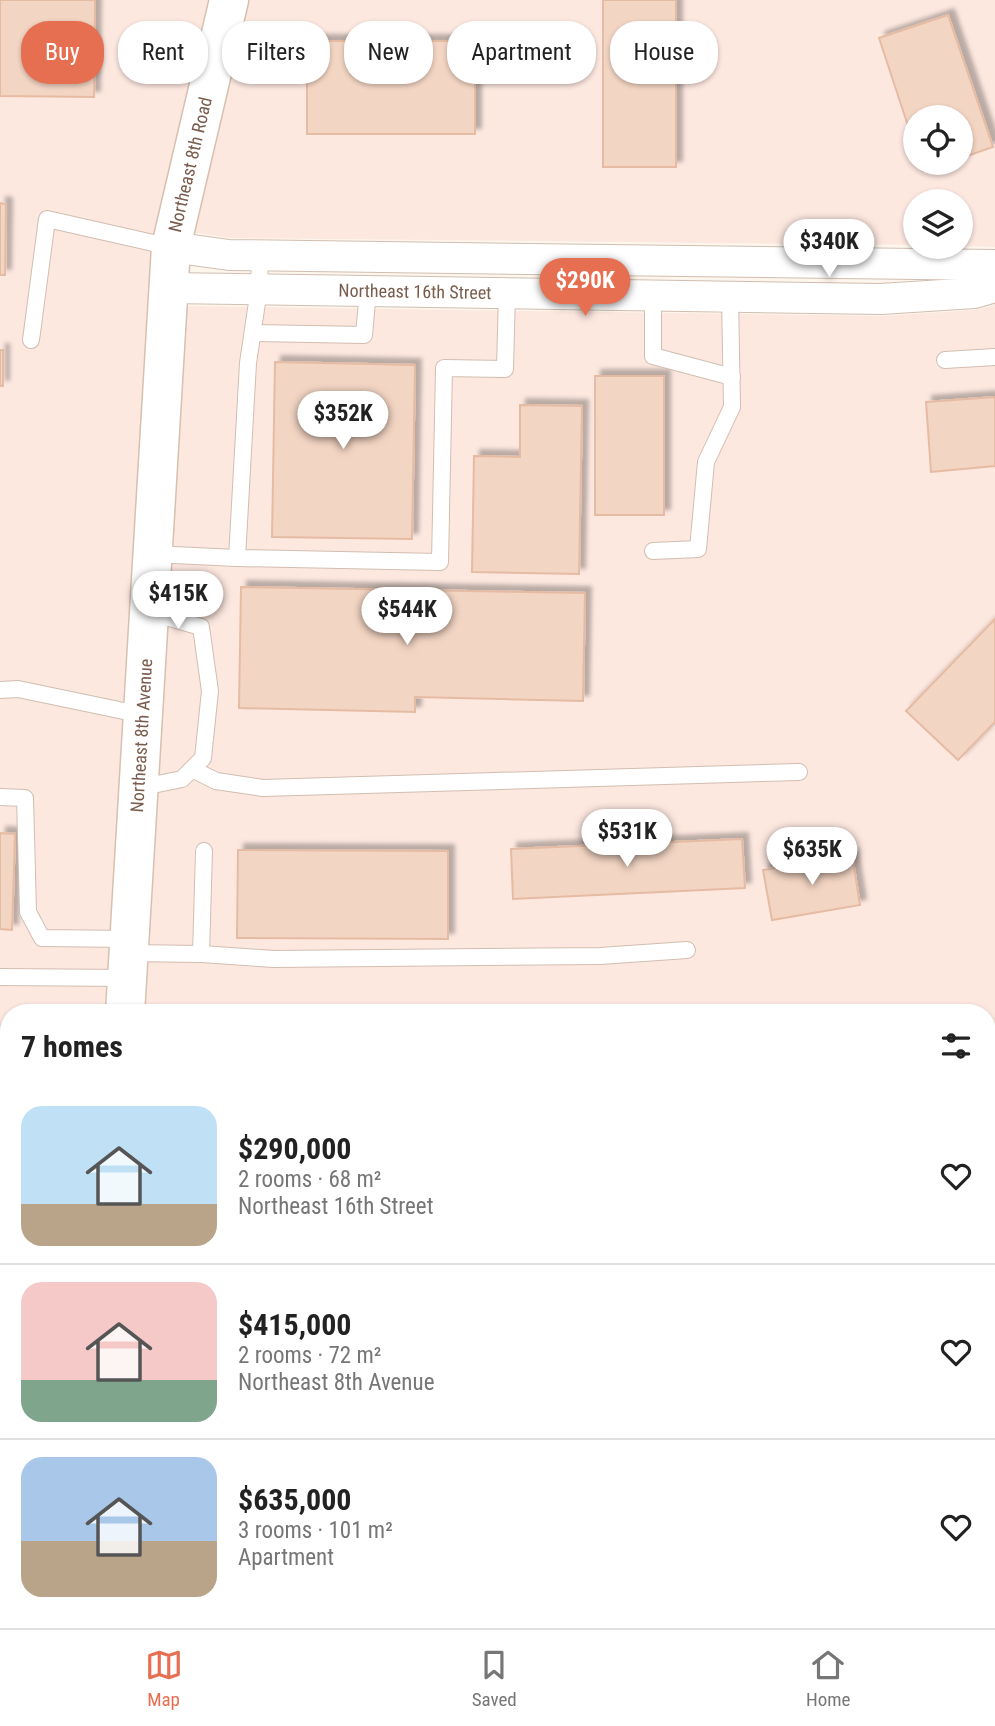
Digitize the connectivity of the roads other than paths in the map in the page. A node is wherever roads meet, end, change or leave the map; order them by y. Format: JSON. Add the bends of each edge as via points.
{"nodes":[{"id":1,"x":229,"y":0,"type":"edge"},
{"id":2,"x":171,"y":247,"type":"junction"},
{"id":3,"x":260,"y":256,"type":"junction"},
{"id":4,"x":368,"y":257,"type":"junction"},
{"id":5,"x":480,"y":257,"type":"junction"},
{"id":6,"x":723,"y":260,"type":"junction"},
{"id":7,"x":855,"y":262,"type":"junction"},
{"id":8,"x":995,"y":265,"type":"edge"},
{"id":9,"x":995,"y":287,"type":"edge"},
{"id":10,"x":168,"y":288,"type":"junction"},
{"id":11,"x":259,"y":289,"type":"junction"},
{"id":12,"x":368,"y":290,"type":"junction"},
{"id":13,"x":494,"y":291,"type":"junction"},
{"id":14,"x":653,"y":294,"type":"junction"},
{"id":15,"x":726,"y":296,"type":"junction"},
{"id":16,"x":854,"y":298,"type":"junction"},
{"id":17,"x":253,"y":332,"type":"junction"},
{"id":18,"x":32,"y":340,"type":"dead end"},
{"id":19,"x":995,"y":357,"type":"edge"},
{"id":20,"x":945,"y":360,"type":"dead end"},
{"id":21,"x":732,"y":377,"type":"junction"},
{"id":22,"x":653,"y":551,"type":"dead end"},
{"id":23,"x":152,"y":554,"type":"junction"},
{"id":24,"x":237,"y":558,"type":"junction"},
{"id":25,"x":149,"y":612,"type":"junction"},
{"id":26,"x":0,"y":690,"type":"edge"},
{"id":27,"x":143,"y":715,"type":"junction"},
{"id":28,"x":192,"y":769,"type":"junction"},
{"id":29,"x":799,"y":772,"type":"dead end"},
{"id":30,"x":138,"y":788,"type":"junction"},
{"id":31,"x":0,"y":797,"type":"edge"},
{"id":32,"x":204,"y":851,"type":"dead end"},
{"id":33,"x":687,"y":950,"type":"dead end"},
{"id":34,"x":201,"y":954,"type":"junction"},
{"id":35,"x":128,"y":971,"type":"edge"},
{"id":36,"x":0,"y":977,"type":"edge"}],
"edges":[{"from":1,"to":2,"type":"main road","name":"Northeast 8th Road"},
{"from":2,"to":3,"type":"street","name":"Northeast 16th Street"},
{"from":2,"to":10,"type":"main road","name":"Northeast 8th Avenue"},
{"from":2,"to":18,"type":"lane","via":[[47,219]]},
{"from":3,"to":4,"type":"street","name":"Northeast 16th Street"},
{"from":3,"to":11,"type":"lane"},
{"from":4,"to":5,"type":"street","name":"Northeast 16th Street"},
{"from":4,"to":12,"type":"street"},
{"from":5,"to":6,"type":"street","name":"Northeast 16th Street"},
{"from":5,"to":13,"type":"street"},
{"from":6,"to":7,"type":"street","name":"Northeast 16th Street"},
{"from":6,"to":15,"type":"street"},
{"from":7,"to":8,"type":"street","name":"Northeast 16th Street"},
{"from":7,"to":16,"type":"street"},
{"from":9,"to":16,"type":"street","name":"Northeast 16th Street","via":[[974,293]]},
{"from":10,"to":11,"type":"street","name":"Northeast 16th Street"},
{"from":10,"to":23,"type":"main road","name":"Northeast 8th Avenue"},
{"from":11,"to":12,"type":"street","name":"Northeast 16th Street"},
{"from":11,"to":17,"type":"lane"},
{"from":12,"to":13,"type":"street","name":"Northeast 16th Street"},
{"from":12,"to":17,"type":"lane","via":[[364,335]]},
{"from":13,"to":14,"type":"street","name":"Northeast 16th Street"},
{"from":13,"to":24,"type":"lane","via":[[505,369],[444,368],[440,562]]},
{"from":14,"to":15,"type":"street","name":"Northeast 16th Street"},
{"from":14,"to":21,"type":"lane","via":[[653,356]]},
{"from":15,"to":16,"type":"street","name":"Northeast 16th Street"},
{"from":15,"to":21,"type":"lane"},
{"from":17,"to":24,"type":"lane"},
{"from":19,"to":20,"type":"lane"},
{"from":21,"to":22,"type":"lane","via":[[732,407],[706,463],[698,549]]},
{"from":23,"to":24,"type":"lane"},
{"from":23,"to":25,"type":"main road","name":"Northeast 8th Avenue"},
{"from":25,"to":27,"type":"main road","name":"Northeast 8th Avenue"},
{"from":25,"to":28,"type":"lane","via":[[201,627],[210,691],[203,758]]},
{"from":26,"to":27,"type":"lane","via":[[18,689]]},
{"from":27,"to":30,"type":"main road","name":"Northeast 8th Avenue"},
{"from":28,"to":29,"type":"lane","via":[[216,780],[263,788]]},
{"from":28,"to":30,"type":"lane","via":[[182,779]]},
{"from":30,"to":35,"type":"main road","name":"Northeast 8th Avenue"},
{"from":31,"to":35,"type":"lane","via":[[25,798],[29,912],[42,937]]},
{"from":32,"to":34,"type":"lane"},
{"from":33,"to":34,"type":"lane","via":[[600,956],[288,959]]},
{"from":34,"to":35,"type":"lane"},
{"from":35,"to":36,"type":"lane"}]}
